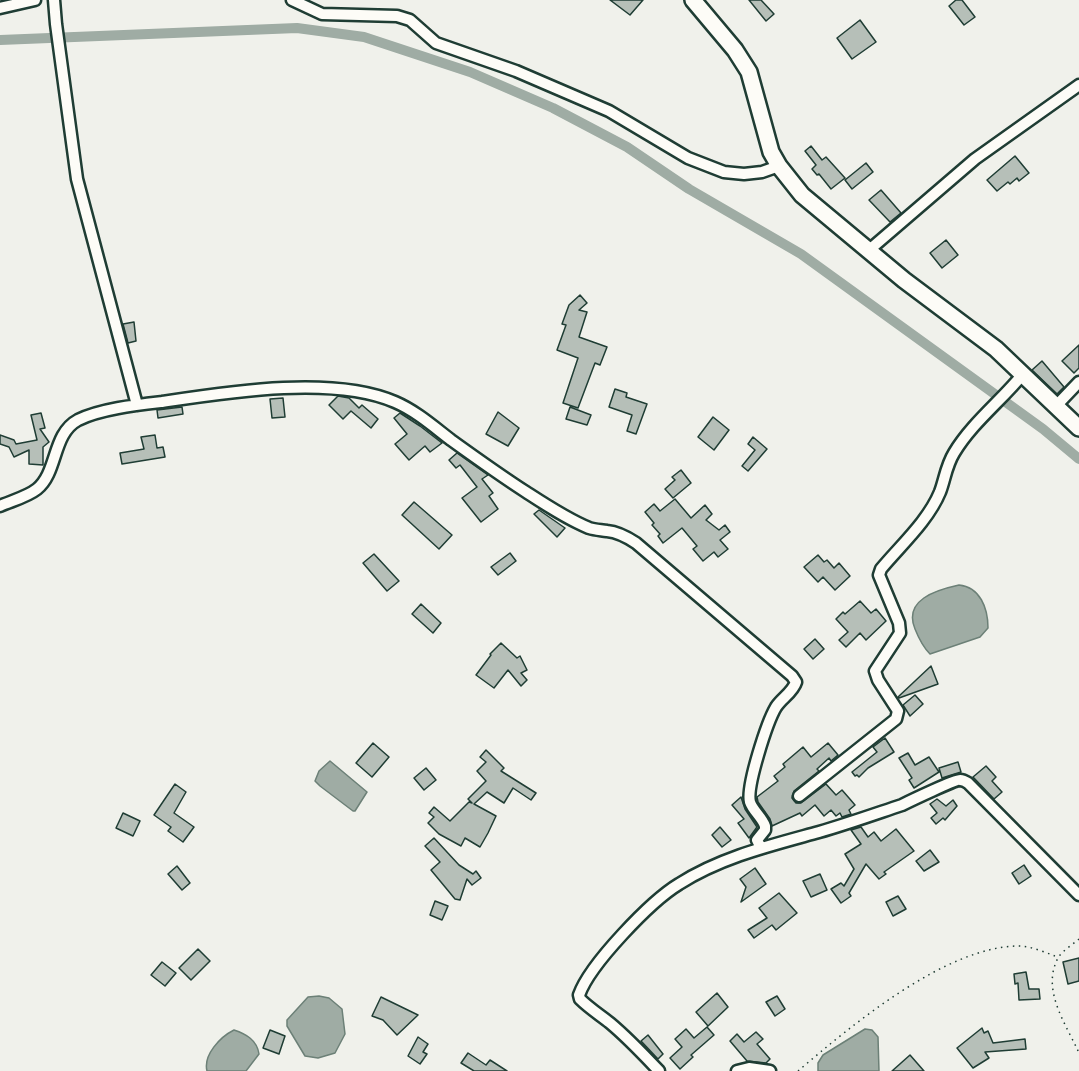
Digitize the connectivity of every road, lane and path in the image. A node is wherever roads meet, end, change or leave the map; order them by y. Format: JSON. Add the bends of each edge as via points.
{"nodes":[{"id":1,"x":35,"y":0,"type":"edge"},
{"id":2,"x":54,"y":0,"type":"edge"},
{"id":3,"x":292,"y":0,"type":"edge"},
{"id":4,"x":693,"y":0,"type":"edge"},
{"id":5,"x":0,"y":8,"type":"edge"},
{"id":6,"x":1079,"y":85,"type":"edge"},
{"id":7,"x":779,"y":166,"type":"junction"},
{"id":8,"x":868,"y":251,"type":"junction"},
{"id":9,"x":1023,"y":374,"type":"junction"},
{"id":10,"x":1079,"y":382,"type":"edge"},
{"id":11,"x":137,"y":405,"type":"junction"},
{"id":12,"x":1056,"y":406,"type":"junction"},
{"id":13,"x":1079,"y":428,"type":"edge"},
{"id":14,"x":0,"y":506,"type":"edge"},
{"id":15,"x":799,"y":796,"type":"dead end"},
{"id":16,"x":761,"y":848,"type":"junction"},
{"id":17,"x":1079,"y":895,"type":"edge"},
{"id":18,"x":1079,"y":939,"type":"edge"},
{"id":19,"x":1058,"y":957,"type":"junction"},
{"id":20,"x":1079,"y":1053,"type":"edge"},
{"id":21,"x":659,"y":1071,"type":"edge"},
{"id":22,"x":737,"y":1071,"type":"edge"},
{"id":23,"x":770,"y":1071,"type":"edge"},
{"id":24,"x":798,"y":1071,"type":"edge"}],
"edges":[{"from":1,"to":5,"type":"street"},
{"from":2,"to":11,"type":"street","via":[[77,179]]},
{"from":3,"to":7,"type":"street","via":[[322,15],[397,16],[410,20],[436,43],[516,71],[609,111],[688,158],[724,172],[744,174]]},
{"from":4,"to":7,"type":"main road","via":[[749,72],[771,152]]},
{"from":6,"to":8,"type":"street","via":[[975,159]]},
{"from":7,"to":8,"type":"main road","via":[[802,195]]},
{"from":8,"to":9,"type":"main road"},
{"from":9,"to":12,"type":"main road"},
{"from":9,"to":15,"type":"street","via":[[954,452],[929,512],[881,568],[879,575],[900,633],[875,671],[898,711],[896,719]]},
{"from":10,"to":12,"type":"street"},
{"from":11,"to":14,"type":"street","via":[[76,421],[63,435],[43,483]]},
{"from":11,"to":16,"type":"street","via":[[219,393],[308,387],[379,396],[411,410],[518,487],[581,525],[620,534],[636,543],[796,682],[771,717],[751,783],[750,800],[765,826],[757,840]]},
{"from":12,"to":13,"type":"main road"},
{"from":16,"to":17,"type":"street","via":[[902,805],[962,780]]},
{"from":16,"to":21,"type":"street","via":[[678,884],[644,911],[580,991],[580,999]]},
{"from":18,"to":19,"type":"path"},
{"from":19,"to":20,"type":"path","via":[[1052,974],[1053,994]]},
{"from":19,"to":24,"type":"path","via":[[1019,946],[944,965],[896,995]]},
{"from":22,"to":23,"type":"street"}]}
